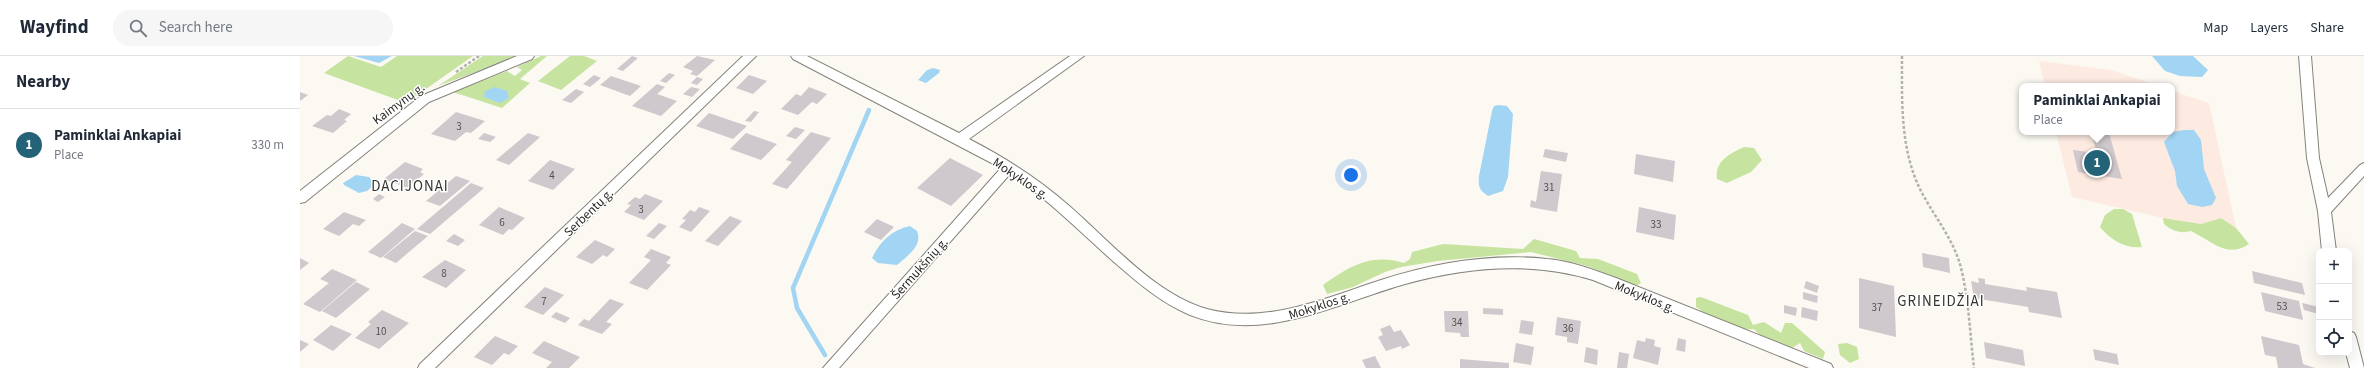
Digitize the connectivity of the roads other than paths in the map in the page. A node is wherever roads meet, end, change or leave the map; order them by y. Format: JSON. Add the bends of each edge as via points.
{"nodes":[{"id":1,"x":528,"y":56,"type":"edge"},
{"id":2,"x":750,"y":56,"type":"edge"},
{"id":3,"x":797,"y":56,"type":"edge"},
{"id":4,"x":1078,"y":56,"type":"edge"},
{"id":5,"x":2305,"y":56,"type":"edge"},
{"id":6,"x":958,"y":139,"type":"junction"},
{"id":7,"x":1009,"y":167,"type":"junction"},
{"id":8,"x":2364,"y":168,"type":"edge"},
{"id":9,"x":300,"y":198,"type":"edge"},
{"id":10,"x":2324,"y":211,"type":"junction"},
{"id":11,"x":2329,"y":248,"type":"edge"},
{"id":12,"x":2352,"y":349,"type":"edge"},
{"id":13,"x":425,"y":368,"type":"edge"},
{"id":14,"x":830,"y":368,"type":"edge"},
{"id":15,"x":1826,"y":368,"type":"edge"},
{"id":16,"x":2357,"y":368,"type":"edge"}],
"edges":[{"from":1,"to":9,"type":"street","name":"Kaimynų g.","via":[[425,99]]},
{"from":2,"to":13,"type":"street","name":"Serbentų g."},
{"from":3,"to":6,"type":"street","name":"Mokyklos g."},
{"from":4,"to":6,"type":"street","via":[[979,127]]},
{"from":5,"to":10,"type":"street","via":[[2313,158]]},
{"from":6,"to":7,"type":"street","name":"Mokyklos g."},
{"from":7,"to":14,"type":"street","name":"Šermukšnių g."},
{"from":7,"to":15,"type":"street","name":"Mokyklos g.","via":[[1042,190],[1169,300],[1209,315],[1240,319],[1277,318],[1301,314],[1367,290],[1428,273],[1480,265],[1534,263],[1572,269],[1606,281]]},
{"from":8,"to":10,"type":"street"},
{"from":10,"to":11,"type":"street"},
{"from":12,"to":16,"type":"street"}]}
